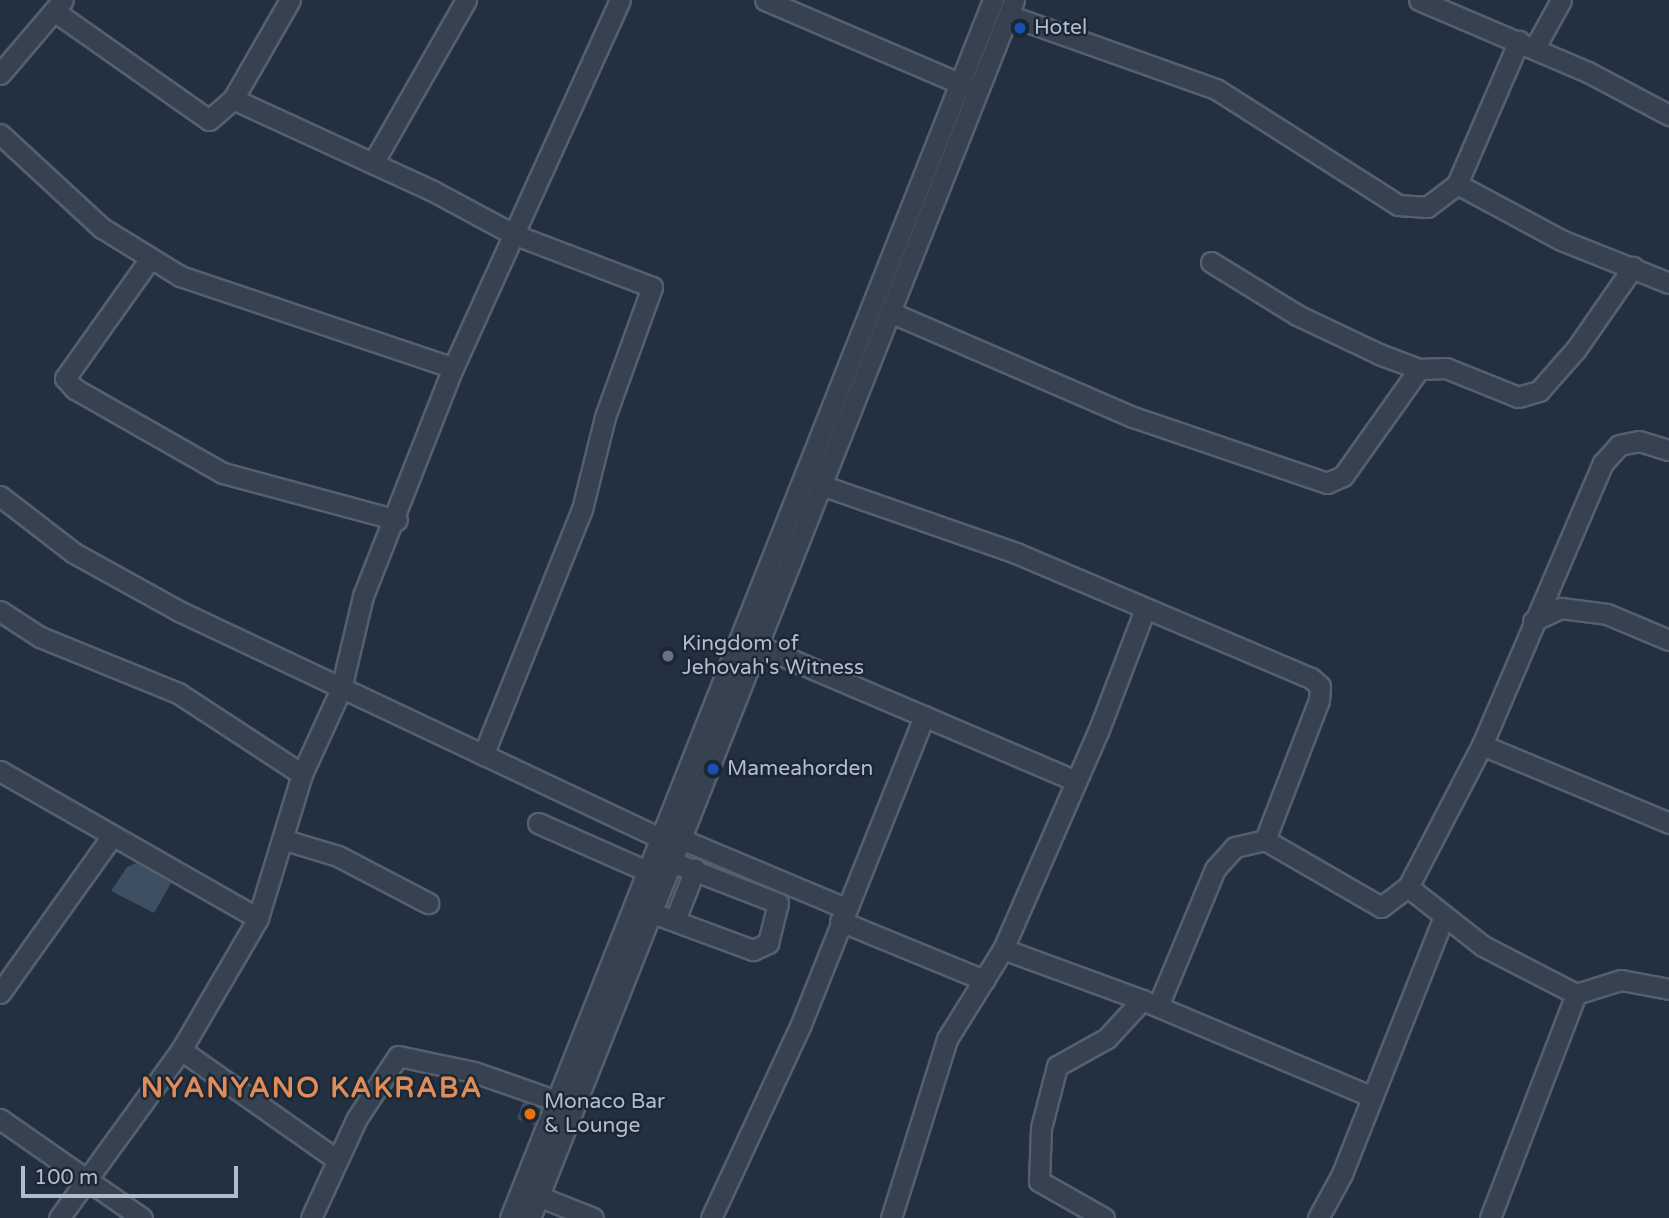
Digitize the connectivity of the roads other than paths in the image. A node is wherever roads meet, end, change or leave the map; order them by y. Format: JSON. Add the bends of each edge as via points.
{"nodes":[{"id":1,"x":290,"y":0,"type":"edge"},
{"id":2,"x":466,"y":0,"type":"edge"},
{"id":3,"x":620,"y":0,"type":"edge"},
{"id":4,"x":765,"y":0,"type":"edge"},
{"id":5,"x":993,"y":0,"type":"edge"},
{"id":6,"x":1419,"y":0,"type":"edge"},
{"id":7,"x":1560,"y":0,"type":"edge"},
{"id":8,"x":59,"y":5,"type":"edge"},
{"id":9,"x":1012,"y":7,"type":"edge"},
{"id":10,"x":1527,"y":45,"type":"junction"},
{"id":11,"x":0,"y":74,"type":"edge"},
{"id":12,"x":960,"y":83,"type":"junction"},
{"id":13,"x":978,"y":92,"type":"junction"},
{"id":14,"x":233,"y":99,"type":"junction"},
{"id":15,"x":1669,"y":115,"type":"edge"},
{"id":16,"x":0,"y":134,"type":"edge"},
{"id":17,"x":373,"y":163,"type":"junction"},
{"id":18,"x":1457,"y":184,"type":"junction"},
{"id":19,"x":513,"y":234,"type":"junction"},
{"id":20,"x":149,"y":260,"type":"junction"},
{"id":21,"x":1211,"y":262,"type":"dead end"},
{"id":22,"x":1633,"y":267,"type":"junction"},
{"id":23,"x":1669,"y":282,"type":"edge"},
{"id":24,"x":890,"y":312,"type":"junction"},
{"id":25,"x":453,"y":368,"type":"junction"},
{"id":26,"x":1419,"y":369,"type":"junction"},
{"id":27,"x":1669,"y":450,"type":"edge"},
{"id":28,"x":821,"y":485,"type":"junction"},
{"id":29,"x":0,"y":496,"type":"edge"},
{"id":30,"x":397,"y":520,"type":"junction"},
{"id":31,"x":1548,"y":588,"type":"junction"},
{"id":32,"x":1561,"y":608,"type":"junction"},
{"id":33,"x":1145,"y":609,"type":"junction"},
{"id":34,"x":0,"y":611,"type":"edge"},
{"id":35,"x":1533,"y":621,"type":"junction"},
{"id":36,"x":1669,"y":640,"type":"edge"},
{"id":37,"x":757,"y":645,"type":"junction"},
{"id":38,"x":341,"y":689,"type":"junction"},
{"id":39,"x":924,"y":716,"type":"junction"},
{"id":40,"x":1482,"y":745,"type":"junction"},
{"id":41,"x":484,"y":755,"type":"junction"},
{"id":42,"x":0,"y":771,"type":"edge"},
{"id":43,"x":302,"y":774,"type":"junction"},
{"id":44,"x":1074,"y":780,"type":"junction"},
{"id":45,"x":538,"y":822,"type":"dead end"},
{"id":46,"x":1669,"y":823,"type":"edge"},
{"id":47,"x":112,"y":836,"type":"junction"},
{"id":48,"x":671,"y":839,"type":"junction"},
{"id":49,"x":285,"y":840,"type":"junction"},
{"id":50,"x":1265,"y":840,"type":"junction"},
{"id":51,"x":672,"y":862,"type":"junction"},
{"id":52,"x":695,"y":869,"type":"junction"},
{"id":53,"x":649,"y":872,"type":"junction"},
{"id":54,"x":1408,"y":887,"type":"junction"},
{"id":55,"x":428,"y":903,"type":"dead end"},
{"id":56,"x":650,"y":912,"type":"junction"},
{"id":57,"x":842,"y":914,"type":"junction"},
{"id":58,"x":1444,"y":917,"type":"junction"},
{"id":59,"x":258,"y":918,"type":"junction"},
{"id":60,"x":675,"y":920,"type":"junction"},
{"id":61,"x":1003,"y":949,"type":"junction"},
{"id":62,"x":984,"y":980,"type":"junction"},
{"id":63,"x":1669,"y":989,"type":"edge"},
{"id":64,"x":0,"y":993,"type":"edge"},
{"id":65,"x":1576,"y":994,"type":"junction"},
{"id":66,"x":1150,"y":1003,"type":"junction"},
{"id":67,"x":181,"y":1050,"type":"junction"},
{"id":68,"x":1370,"y":1096,"type":"junction"},
{"id":69,"x":557,"y":1101,"type":"junction"},
{"id":70,"x":0,"y":1119,"type":"edge"},
{"id":71,"x":336,"y":1159,"type":"junction"},
{"id":72,"x":87,"y":1181,"type":"junction"},
{"id":73,"x":538,"y":1196,"type":"junction"},
{"id":74,"x":59,"y":1218,"type":"edge"},
{"id":75,"x":142,"y":1218,"type":"edge"},
{"id":76,"x":311,"y":1218,"type":"edge"},
{"id":77,"x":510,"y":1218,"type":"edge"},
{"id":78,"x":530,"y":1218,"type":"edge"},
{"id":79,"x":593,"y":1218,"type":"edge"},
{"id":80,"x":711,"y":1218,"type":"edge"},
{"id":81,"x":891,"y":1218,"type":"edge"},
{"id":82,"x":1104,"y":1218,"type":"edge"},
{"id":83,"x":1318,"y":1218,"type":"edge"},
{"id":84,"x":1490,"y":1218,"type":"edge"}],
"edges":[{"from":1,"to":14,"type":"street"},
{"from":2,"to":17,"type":"street"},
{"from":3,"to":19,"type":"street"},
{"from":4,"to":12,"type":"street"},
{"from":5,"to":12,"type":"street"},
{"from":6,"to":10,"type":"street"},
{"from":7,"to":10,"type":"street"},
{"from":8,"to":11,"type":"street"},
{"from":8,"to":14,"type":"street","via":[[198,117],[216,116]]},
{"from":9,"to":13,"type":"street"},
{"from":9,"to":18,"type":"street","via":[[1216,89],[1398,205],[1427,207]]},
{"from":10,"to":15,"type":"street"},
{"from":10,"to":18,"type":"street"},
{"from":12,"to":13,"type":"street"},
{"from":12,"to":48,"type":"street"},
{"from":13,"to":24,"type":"street"},
{"from":14,"to":17,"type":"street"},
{"from":16,"to":20,"type":"street","via":[[67,200]]},
{"from":17,"to":19,"type":"street"},
{"from":18,"to":22,"type":"street","via":[[1561,240]]},
{"from":19,"to":25,"type":"street"},
{"from":19,"to":41,"type":"street","via":[[652,287],[605,416],[582,509]]},
{"from":20,"to":25,"type":"street","via":[[180,276]]},
{"from":20,"to":30,"type":"street","via":[[65,378],[75,389],[223,473]]},
{"from":21,"to":26,"type":"street","via":[[1321,328]]},
{"from":22,"to":23,"type":"street"},
{"from":22,"to":26,"type":"street","via":[[1576,349],[1529,396],[1446,369]]},
{"from":24,"to":26,"type":"street","via":[[1133,417],[1328,483],[1343,476]]},
{"from":24,"to":28,"type":"street"},
{"from":25,"to":30,"type":"street"},
{"from":27,"to":31,"type":"street","via":[[1639,441],[1619,445],[1603,463]]},
{"from":28,"to":33,"type":"street","via":[[1016,552]]},
{"from":28,"to":37,"type":"street"},
{"from":29,"to":38,"type":"street","via":[[105,572]]},
{"from":30,"to":38,"type":"street","via":[[363,596]]},
{"from":31,"to":32,"type":"street"},
{"from":31,"to":35,"type":"street"},
{"from":32,"to":35,"type":"street"},
{"from":32,"to":36,"type":"street","via":[[1607,614]]},
{"from":33,"to":44,"type":"street","via":[[1098,732]]},
{"from":33,"to":50,"type":"street","via":[[1300,672],[1320,685],[1315,712]]},
{"from":34,"to":43,"type":"street","via":[[40,637],[178,693]]},
{"from":35,"to":40,"type":"street"},
{"from":37,"to":39,"type":"street"},
{"from":37,"to":48,"type":"street"},
{"from":38,"to":41,"type":"street"},
{"from":38,"to":43,"type":"street"},
{"from":39,"to":44,"type":"street"},
{"from":39,"to":57,"type":"street"},
{"from":40,"to":46,"type":"street"},
{"from":40,"to":54,"type":"street"},
{"from":41,"to":48,"type":"street"},
{"from":42,"to":47,"type":"street"},
{"from":43,"to":49,"type":"street"},
{"from":44,"to":61,"type":"street"},
{"from":45,"to":53,"type":"street"},
{"from":47,"to":59,"type":"street"},
{"from":47,"to":64,"type":"street"},
{"from":48,"to":51,"type":"street"},
{"from":48,"to":53,"type":"street"},
{"from":48,"to":57,"type":"street"},
{"from":49,"to":55,"type":"street","via":[[338,856]]},
{"from":49,"to":59,"type":"street"},
{"from":50,"to":54,"type":"street","via":[[1375,906],[1395,901]]},
{"from":50,"to":66,"type":"street","via":[[1235,847],[1215,869]]},
{"from":51,"to":52,"type":"street"},
{"from":51,"to":56,"type":"street"},
{"from":52,"to":60,"type":"street"},
{"from":52,"to":60,"type":"street","via":[[778,903],[781,909],[768,943],[752,950]]},
{"from":53,"to":69,"type":"street"},
{"from":54,"to":58,"type":"street"},
{"from":56,"to":60,"type":"street"},
{"from":56,"to":73,"type":"street"},
{"from":57,"to":62,"type":"street"},
{"from":57,"to":80,"type":"street","via":[[796,1035]]},
{"from":58,"to":65,"type":"street","via":[[1483,946]]},
{"from":58,"to":68,"type":"street"},
{"from":59,"to":67,"type":"street"},
{"from":61,"to":62,"type":"street"},
{"from":61,"to":66,"type":"street"},
{"from":62,"to":81,"type":"street","via":[[947,1039]]},
{"from":63,"to":65,"type":"street","via":[[1621,980]]},
{"from":65,"to":84,"type":"street"},
{"from":66,"to":68,"type":"street"},
{"from":66,"to":82,"type":"street","via":[[1107,1038],[1057,1066],[1041,1128],[1039,1181]]},
{"from":67,"to":71,"type":"street"},
{"from":67,"to":72,"type":"street"},
{"from":68,"to":83,"type":"street","via":[[1342,1174]]},
{"from":69,"to":71,"type":"street","via":[[474,1072],[398,1056]]},
{"from":69,"to":77,"type":"street"},
{"from":70,"to":72,"type":"street"},
{"from":71,"to":76,"type":"street"},
{"from":72,"to":74,"type":"street"},
{"from":72,"to":75,"type":"street"},
{"from":73,"to":78,"type":"street"},
{"from":73,"to":79,"type":"street"}]}
